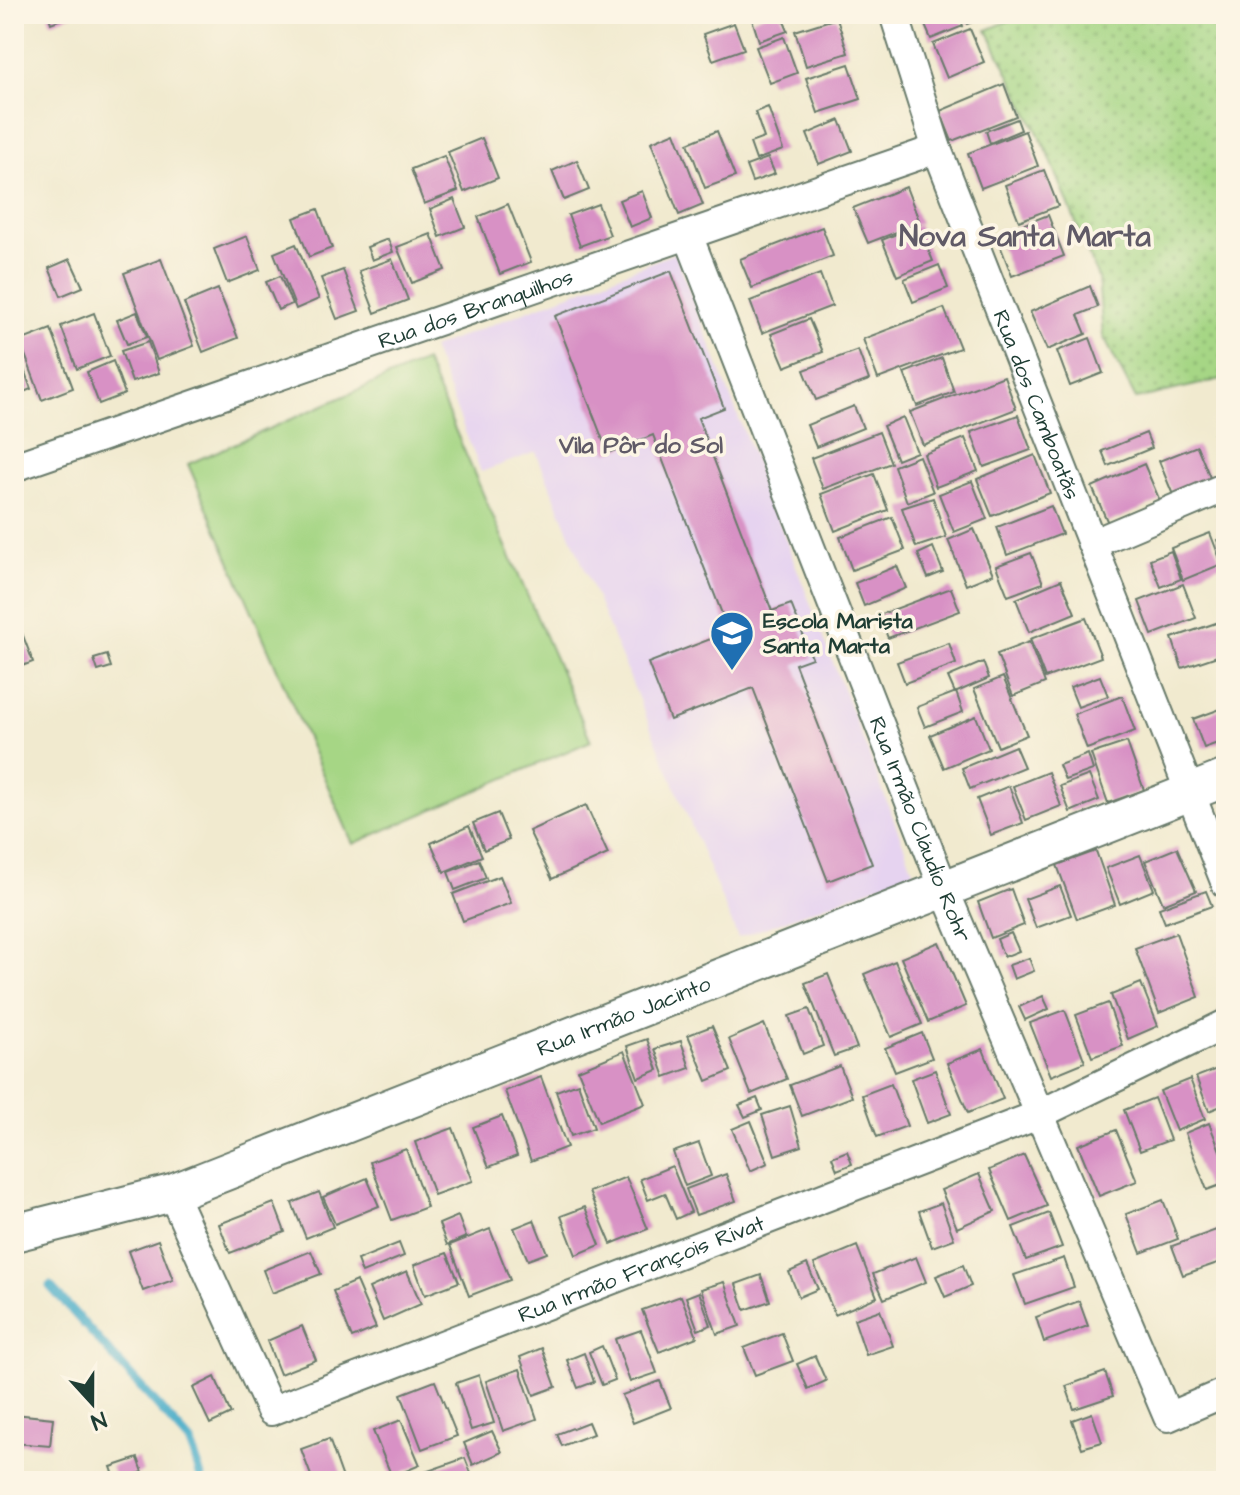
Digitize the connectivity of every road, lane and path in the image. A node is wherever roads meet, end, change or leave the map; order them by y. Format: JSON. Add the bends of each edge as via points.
{"nodes":[{"id":1,"x":894,"y":14,"type":"edge"},
{"id":2,"x":937,"y":149,"type":"junction"},
{"id":3,"x":688,"y":235,"type":"junction"},
{"id":4,"x":14,"y":467,"type":"edge"},
{"id":5,"x":1226,"y":487,"type":"edge"},
{"id":6,"x":1092,"y":544,"type":"junction"},
{"id":7,"x":1226,"y":778,"type":"edge"},
{"id":8,"x":1190,"y":793,"type":"junction"},
{"id":9,"x":1226,"y":884,"type":"edge"},
{"id":10,"x":944,"y":889,"type":"junction"},
{"id":11,"x":1226,"y":1024,"type":"edge"},
{"id":12,"x":1038,"y":1115,"type":"junction"},
{"id":13,"x":172,"y":1193,"type":"junction"},
{"id":14,"x":14,"y":1233,"type":"edge"},
{"id":15,"x":1226,"y":1392,"type":"edge"}],
"edges":[{"from":1,"to":2,"type":"street","name":"Rua dos Camboatãs"},
{"from":2,"to":3,"type":"street","name":"Rua dos Branquilhos"},
{"from":2,"to":6,"type":"street","name":"Rua dos Camboatãs"},
{"from":3,"to":4,"type":"street","name":"Rua dos Branquilhos"},
{"from":3,"to":10,"type":"street","name":"Rua Irmão Cláudio Rohr"},
{"from":5,"to":6,"type":"street"},
{"from":6,"to":8,"type":"street","name":"Rua dos Camboatãs"},
{"from":7,"to":8,"type":"street","name":"Rua Irmão Jacinto"},
{"from":8,"to":9,"type":"street","name":"Rua dos Camboatãs"},
{"from":8,"to":10,"type":"street","name":"Rua Irmão Jacinto"},
{"from":10,"to":12,"type":"street","name":"Rua Irmão Cláudio Rohr"},
{"from":10,"to":13,"type":"street","name":"Rua Irmão Jacinto"},
{"from":11,"to":12,"type":"street","name":"Rua Irmão François Rivat"},
{"from":12,"to":13,"type":"street","name":"Rua Irmão François Rivat","via":[[271,1411]]},
{"from":12,"to":15,"type":"street","name":"Rua Irmão Cláudio Rohr","via":[[1168,1417]]},
{"from":13,"to":14,"type":"street","name":"Rua Irmão Jacinto"}]}
